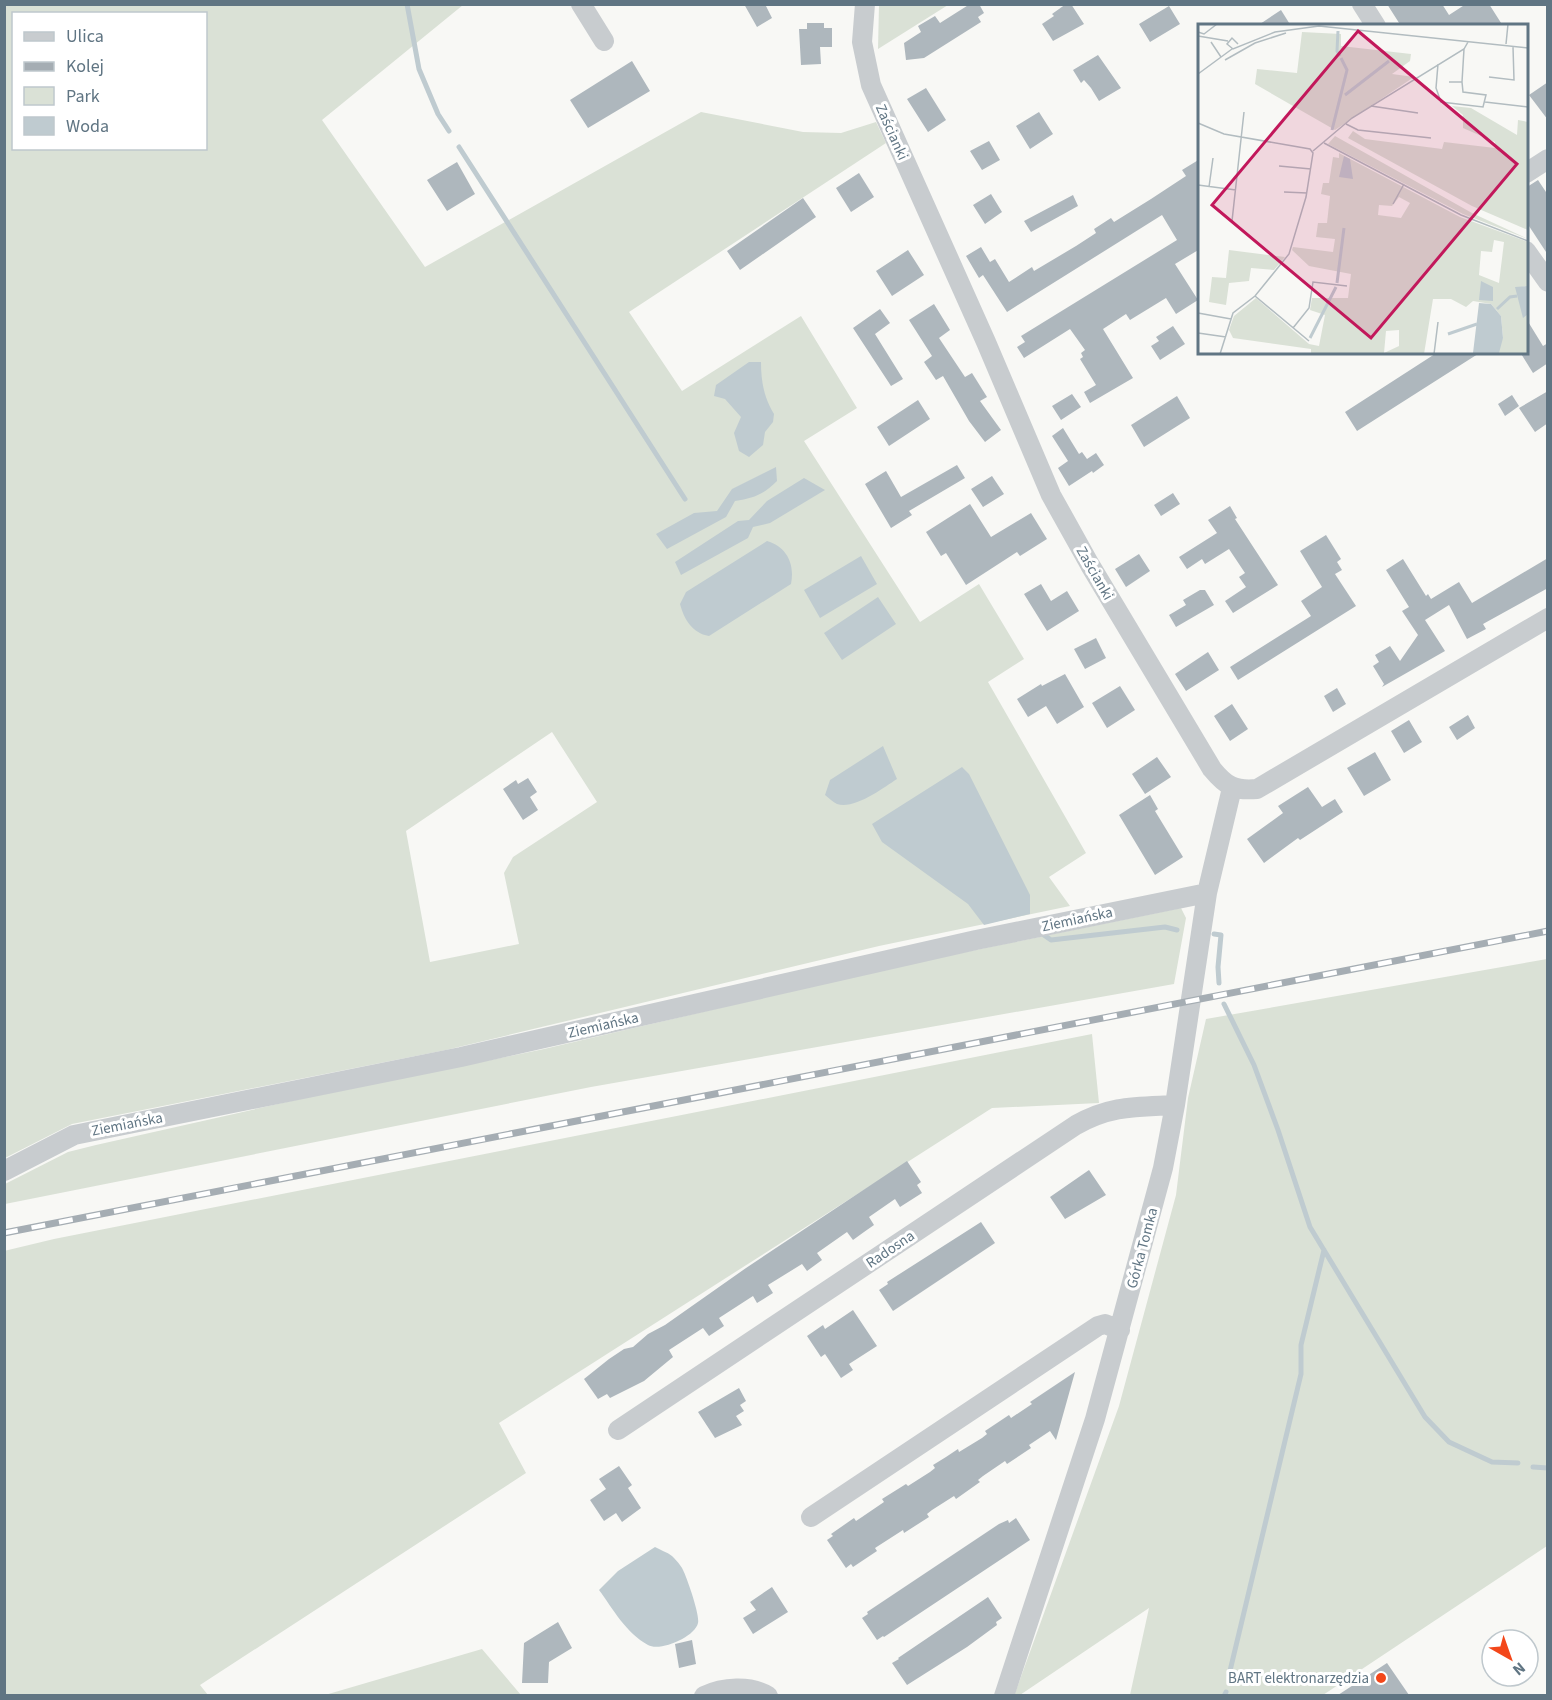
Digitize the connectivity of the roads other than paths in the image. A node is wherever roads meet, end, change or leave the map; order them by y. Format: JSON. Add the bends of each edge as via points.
{"nodes":[{"id":1,"x":581,"y":4,"type":"edge"},
{"id":2,"x":865,"y":4,"type":"edge"},
{"id":3,"x":1362,"y":4,"type":"edge"},
{"id":4,"x":1375,"y":24,"type":"edge"},
{"id":5,"x":604,"y":41,"type":"dead end"},
{"id":6,"x":1548,"y":159,"type":"edge"},
{"id":7,"x":1528,"y":172,"type":"edge"},
{"id":8,"x":1528,"y":252,"type":"edge"},
{"id":9,"x":1548,"y":282,"type":"edge"},
{"id":10,"x":1548,"y":618,"type":"edge"},
{"id":11,"x":1232,"y":788,"type":"junction"},
{"id":12,"x":1207,"y":892,"type":"junction"},
{"id":13,"x":1175,"y":1105,"type":"junction"},
{"id":14,"x":4,"y":1171,"type":"edge"},
{"id":15,"x":1120,"y":1330,"type":"junction"},
{"id":16,"x":618,"y":1430,"type":"dead end"},
{"id":17,"x":812,"y":1517,"type":"dead end"},
{"id":18,"x":704,"y":1695,"type":"edge"},
{"id":19,"x":768,"y":1695,"type":"edge"},
{"id":20,"x":1004,"y":1695,"type":"edge"}],
"edges":[{"from":1,"to":5,"type":"street"},
{"from":2,"to":11,"type":"street","name":"Zaścianki","via":[[862,42],[871,85],[1051,495],[1212,769]]},
{"from":3,"to":4,"type":"street"},
{"from":6,"to":7,"type":"street"},
{"from":8,"to":9,"type":"street"},
{"from":10,"to":11,"type":"street","via":[[1257,789]]},
{"from":11,"to":12,"type":"street","name":"Górka Tomka"},
{"from":12,"to":13,"type":"street","name":"Górka Tomka"},
{"from":12,"to":14,"type":"street","name":"Ziemiańska","via":[[460,1057],[74,1135]]},
{"from":13,"to":15,"type":"street","name":"Górka Tomka","via":[[1163,1168]]},
{"from":13,"to":16,"type":"street","name":"Radosna","via":[[1122,1108],[1096,1114],[1076,1125]]},
{"from":15,"to":17,"type":"street","via":[[1105,1324],[1098,1326]]},
{"from":15,"to":20,"type":"street","name":"Górka Tomka","via":[[1095,1419]]},
{"from":18,"to":19,"type":"street","via":[[738,1688]]}]}
